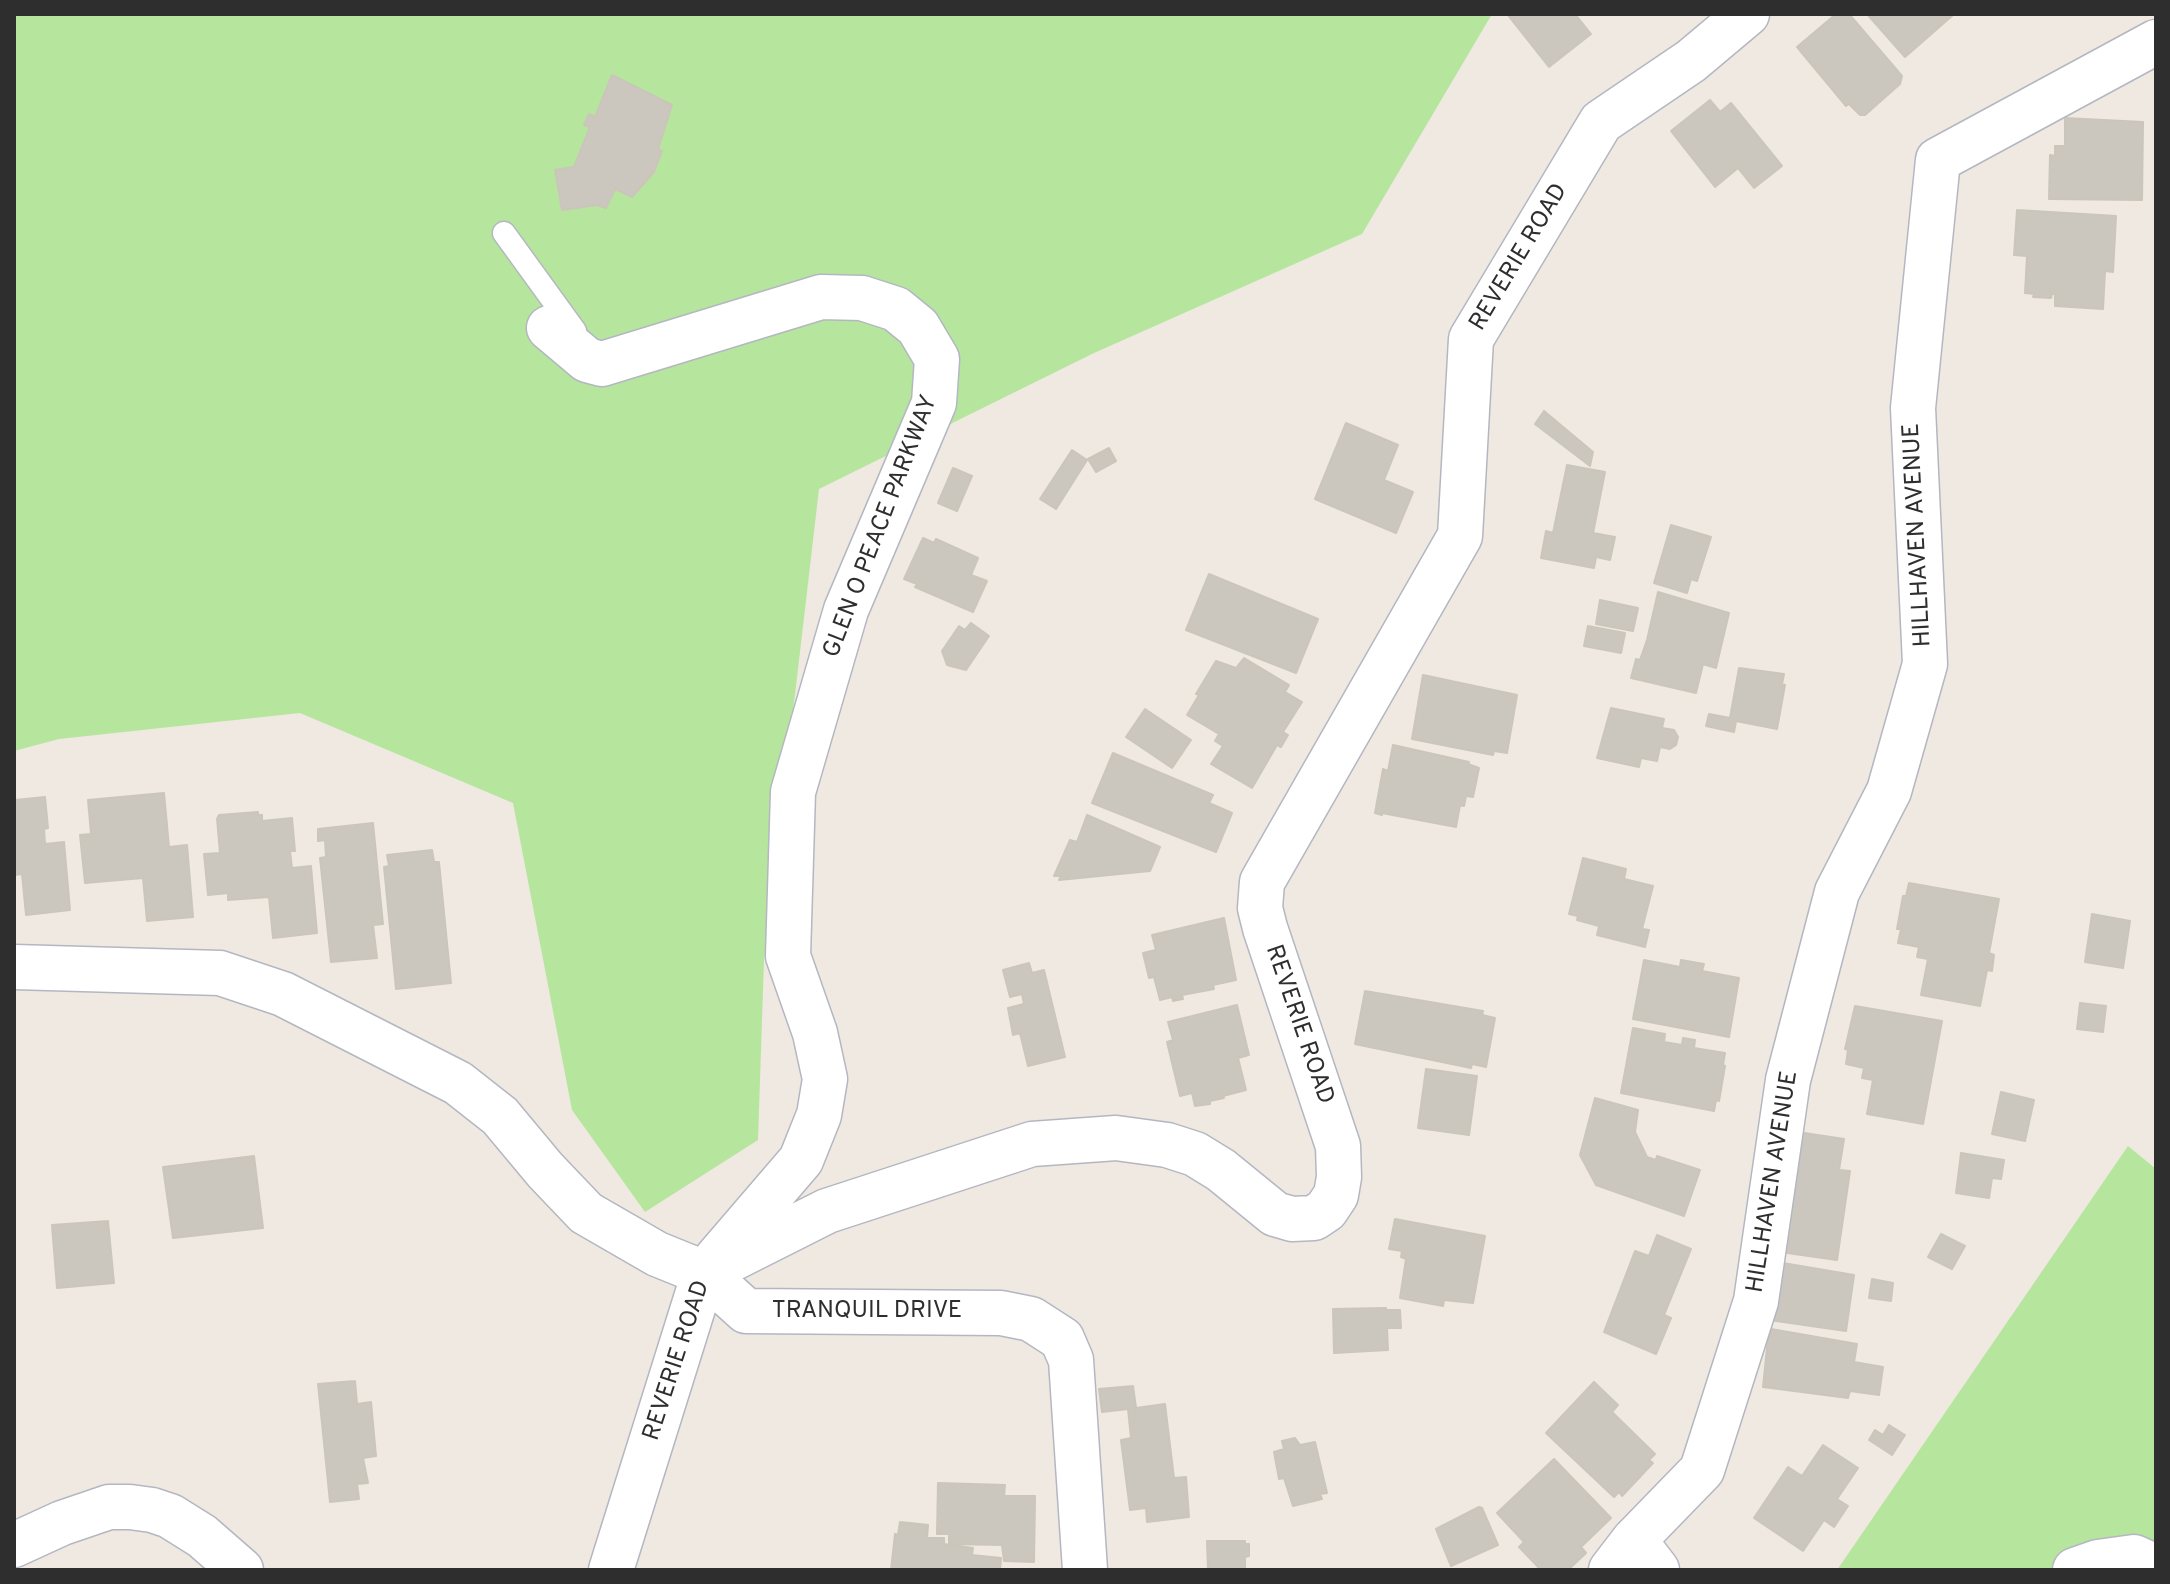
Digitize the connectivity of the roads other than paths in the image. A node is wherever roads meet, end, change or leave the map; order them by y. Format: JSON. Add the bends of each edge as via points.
{"nodes":[{"id":1,"x":1747,"y":14,"type":"edge"},
{"id":2,"x":2156,"y":42,"type":"edge"},
{"id":3,"x":504,"y":233,"type":"dead end"},
{"id":4,"x":549,"y":328,"type":"dead end"},
{"id":5,"x":615,"y":360,"type":"junction"},
{"id":6,"x":14,"y":967,"type":"edge"},
{"id":7,"x":704,"y":1273,"type":"junction"},
{"id":8,"x":14,"y":1545,"type":"edge"},
{"id":9,"x":1634,"y":1560,"type":"edge"},
{"id":10,"x":2156,"y":1567,"type":"edge"},
{"id":11,"x":241,"y":1570,"type":"edge"},
{"id":12,"x":611,"y":1570,"type":"edge"},
{"id":13,"x":1085,"y":1570,"type":"edge"},
{"id":14,"x":2075,"y":1570,"type":"edge"}],
"edges":[{"from":1,"to":7,"type":"street","name":"REVERIE ROAD","via":[[1691,61],[1601,122],[1471,339],[1460,536],[1262,882],[1265,928],[1338,1146],[1336,1195],[1326,1210],[1314,1218],[1275,1214],[1221,1170],[1167,1145],[1116,1138],[1032,1144],[827,1211]]},
{"from":2,"to":9,"type":"street","name":"HILLHAVEN AVENUE","via":[[1938,160],[1913,408],[1925,664],[1889,791],[1837,892],[1788,1080],[1756,1301],[1702,1470]]},
{"from":3,"to":5,"type":"lane","via":[[573,329]]},
{"from":4,"to":5,"type":"street","name":"GLEN O PEACE PARKWAY","via":[[587,360]]},
{"from":5,"to":7,"type":"street","name":"GLEN O PEACE PARKWAY","via":[[821,297],[862,298],[896,309],[918,327],[937,359],[934,403],[846,610],[793,792],[788,956],[825,1079],[819,1115],[801,1160]]},
{"from":6,"to":7,"type":"street","name":"TRANQUIL DRIVE","via":[[220,973],[283,994],[458,1083],[500,1116],[586,1213],[657,1254]]},
{"from":7,"to":12,"type":"street","name":"REVERIE ROAD"},
{"from":7,"to":13,"type":"street","name":"TRANQUIL DRIVE","via":[[746,1311],[1001,1313],[1031,1319],[1062,1339],[1071,1360]]},
{"from":8,"to":11,"type":"street","via":[[109,1507],[130,1507],[170,1516]]},
{"from":10,"to":14,"type":"street","via":[[2134,1557]]}]}
